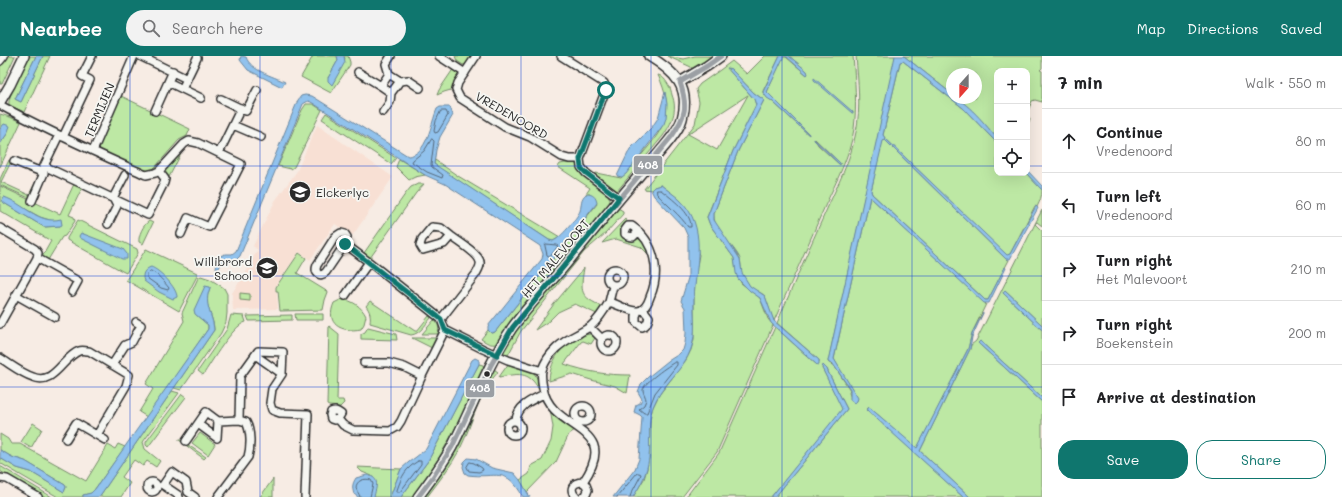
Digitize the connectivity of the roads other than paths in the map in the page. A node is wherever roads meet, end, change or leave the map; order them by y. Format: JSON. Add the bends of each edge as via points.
{"nodes":[{"id":1,"x":4,"y":56,"type":"edge"},
{"id":2,"x":24,"y":56,"type":"edge"},
{"id":3,"x":92,"y":56,"type":"edge"},
{"id":4,"x":134,"y":56,"type":"edge"},
{"id":5,"x":140,"y":56,"type":"edge"},
{"id":6,"x":391,"y":56,"type":"edge"},
{"id":7,"x":439,"y":56,"type":"edge"},
{"id":8,"x":476,"y":56,"type":"edge"},
{"id":9,"x":560,"y":56,"type":"edge"},
{"id":10,"x":649,"y":56,"type":"edge"},
{"id":11,"x":722,"y":56,"type":"edge"},
{"id":12,"x":197,"y":58,"type":"dead end"},
{"id":13,"x":0,"y":61,"type":"edge"},
{"id":14,"x":173,"y":71,"type":"junction"},
{"id":15,"x":358,"y":72,"type":"dead end"},
{"id":16,"x":465,"y":73,"type":"junction"},
{"id":17,"x":389,"y":74,"type":"junction"},
{"id":18,"x":187,"y":79,"type":"junction"},
{"id":19,"x":400,"y":81,"type":"junction"},
{"id":20,"x":168,"y":82,"type":"junction"},
{"id":21,"x":680,"y":82,"type":"junction"},
{"id":22,"x":381,"y":86,"type":"junction"},
{"id":23,"x":420,"y":88,"type":"dead end"},
{"id":24,"x":182,"y":89,"type":"junction"},
{"id":25,"x":3,"y":90,"type":"edge"},
{"id":26,"x":257,"y":90,"type":"dead end"},
{"id":27,"x":391,"y":93,"type":"junction"},
{"id":28,"x":201,"y":98,"type":"dead end"},
{"id":29,"x":221,"y":98,"type":"dead end"},
{"id":30,"x":0,"y":102,"type":"edge"},
{"id":31,"x":0,"y":105,"type":"edge"},
{"id":32,"x":241,"y":108,"type":"junction"},
{"id":33,"x":155,"y":111,"type":"dead end"},
{"id":34,"x":383,"y":112,"type":"dead end"},
{"id":35,"x":233,"y":124,"type":"junction"},
{"id":36,"x":61,"y":136,"type":"junction"},
{"id":37,"x":261,"y":137,"type":"dead end"},
{"id":38,"x":93,"y":151,"type":"junction"},
{"id":39,"x":219,"y":153,"type":"junction"},
{"id":40,"x":580,"y":159,"type":"junction"},
{"id":41,"x":14,"y":161,"type":"dead end"},
{"id":42,"x":44,"y":170,"type":"junction"},
{"id":43,"x":160,"y":171,"type":"junction"},
{"id":44,"x":125,"y":175,"type":"dead end"},
{"id":45,"x":113,"y":198,"type":"junction"},
{"id":46,"x":619,"y":198,"type":"junction"},
{"id":47,"x":32,"y":201,"type":"dead end"},
{"id":48,"x":108,"y":224,"type":"dead end"},
{"id":49,"x":0,"y":228,"type":"edge"},
{"id":50,"x":638,"y":232,"type":"dead end"},
{"id":51,"x":180,"y":234,"type":"dead end"},
{"id":52,"x":451,"y":236,"type":"dead end"},
{"id":53,"x":345,"y":244,"type":"junction"},
{"id":54,"x":37,"y":258,"type":"junction"},
{"id":55,"x":369,"y":262,"type":"junction"},
{"id":56,"x":613,"y":286,"type":"dead end"},
{"id":57,"x":72,"y":292,"type":"dead end"},
{"id":58,"x":16,"y":295,"type":"junction"},
{"id":59,"x":345,"y":296,"type":"dead end"},
{"id":60,"x":609,"y":302,"type":"junction"},
{"id":61,"x":55,"y":317,"type":"dead end"},
{"id":62,"x":441,"y":319,"type":"junction"},
{"id":63,"x":136,"y":322,"type":"dead end"},
{"id":64,"x":0,"y":324,"type":"edge"},
{"id":65,"x":590,"y":327,"type":"junction"},
{"id":66,"x":445,"y":330,"type":"junction"},
{"id":67,"x":602,"y":339,"type":"dead end"},
{"id":68,"x":254,"y":355,"type":"junction"},
{"id":69,"x":497,"y":355,"type":"junction"},
{"id":70,"x":0,"y":358,"type":"edge"},
{"id":71,"x":364,"y":363,"type":"dead end"},
{"id":72,"x":112,"y":365,"type":"junction"},
{"id":73,"x":542,"y":371,"type":"junction"},
{"id":74,"x":282,"y":374,"type":"junction"},
{"id":75,"x":422,"y":376,"type":"junction"},
{"id":76,"x":544,"y":394,"type":"junction"},
{"id":77,"x":338,"y":419,"type":"dead end"},
{"id":78,"x":239,"y":420,"type":"junction"},
{"id":79,"x":516,"y":420,"type":"dead end"},
{"id":80,"x":218,"y":421,"type":"junction"},
{"id":81,"x":198,"y":424,"type":"junction"},
{"id":82,"x":97,"y":435,"type":"junction"},
{"id":83,"x":66,"y":439,"type":"dead end"},
{"id":84,"x":105,"y":440,"type":"dead end"},
{"id":85,"x":186,"y":441,"type":"dead end"},
{"id":86,"x":0,"y":478,"type":"edge"},
{"id":87,"x":583,"y":482,"type":"junction"},
{"id":88,"x":188,"y":492,"type":"junction"},
{"id":89,"x":178,"y":496,"type":"edge"},
{"id":90,"x":38,"y":497,"type":"edge"},
{"id":91,"x":195,"y":497,"type":"edge"},
{"id":92,"x":218,"y":497,"type":"edge"},
{"id":93,"x":305,"y":497,"type":"edge"},
{"id":94,"x":418,"y":497,"type":"edge"},
{"id":95,"x":576,"y":497,"type":"edge"},
{"id":96,"x":582,"y":497,"type":"edge"}],
"edges":[{"from":1,"to":13,"type":"street"},
{"from":2,"to":25,"type":"street"},
{"from":3,"to":36,"type":"street","name":"TERMIJEN","via":[[82,76],[90,80]]},
{"from":4,"to":38,"type":"street","name":"TERMIJEN"},
{"from":5,"to":14,"type":"street"},
{"from":6,"to":17,"type":"street","via":[[386,64]]},
{"from":7,"to":16,"type":"street"},
{"from":8,"to":16,"type":"street","name":"VREDENOORD"},
{"from":9,"to":40,"type":"street","via":[[604,83],[606,90]]},
{"from":10,"to":21,"type":"street","via":[[671,71]]},
{"from":11,"to":21,"type":"street"},
{"from":12,"to":18,"type":"street"},
{"from":14,"to":18,"type":"street"},
{"from":14,"to":20,"type":"street"},
{"from":15,"to":22,"type":"street"},
{"from":16,"to":40,"type":"street","name":"VREDENOORD","via":[[456,90],[460,98],[505,127],[530,137],[562,157]]},
{"from":17,"to":19,"type":"street"},
{"from":17,"to":22,"type":"street"},
{"from":18,"to":24,"type":"street"},
{"from":19,"to":23,"type":"street","via":[[408,80]]},
{"from":19,"to":27,"type":"street"},
{"from":20,"to":24,"type":"street"},
{"from":20,"to":33,"type":"street"},
{"from":21,"to":46,"type":"street","name":"HET MALEVOORT","via":[[685,108],[682,122]]},
{"from":22,"to":27,"type":"street"},
{"from":24,"to":28,"type":"street"},
{"from":25,"to":30,"type":"street"},
{"from":26,"to":32,"type":"street","via":[[246,111]]},
{"from":27,"to":34,"type":"street","via":[[390,102]]},
{"from":29,"to":32,"type":"street"},
{"from":31,"to":36,"type":"street","name":"TERMIJEN"},
{"from":32,"to":35,"type":"street"},
{"from":35,"to":37,"type":"street"},
{"from":35,"to":39,"type":"street"},
{"from":36,"to":38,"type":"street","name":"TERMIJEN"},
{"from":36,"to":42,"type":"street","name":"TERMIJEN"},
{"from":38,"to":43,"type":"street","name":"TERMIJEN","via":[[146,175]]},
{"from":39,"to":43,"type":"street","via":[[189,141]]},
{"from":39,"to":51,"type":"street","via":[[241,164],[209,227],[188,218]]},
{"from":40,"to":46,"type":"street","via":[[581,168]]},
{"from":41,"to":42,"type":"street"},
{"from":42,"to":45,"type":"street"},
{"from":42,"to":47,"type":"street","name":"TERMIJEN"},
{"from":43,"to":45,"type":"street","via":[[164,183],[148,215]]},
{"from":44,"to":45,"type":"street"},
{"from":45,"to":48,"type":"street","via":[[116,206]]},
{"from":46,"to":69,"type":"street","name":"HET MALEVOORT","via":[[513,327]]},
{"from":49,"to":54,"type":"street","via":[[35,249],[38,253]]},
{"from":50,"to":60,"type":"street","via":[[650,247],[656,278],[653,291],[640,310]]},
{"from":52,"to":62,"type":"street","via":[[476,255],[480,260],[480,267]]},
{"from":53,"to":53,"type":"street","via":[[326,272],[320,275],[317,273],[317,265],[337,234],[345,234]]},
{"from":53,"to":55,"type":"street"},
{"from":54,"to":57,"type":"street","via":[[78,281]]},
{"from":54,"to":58,"type":"street"},
{"from":55,"to":59,"type":"street"},
{"from":55,"to":62,"type":"street"},
{"from":56,"to":60,"type":"street"},
{"from":58,"to":61,"type":"street"},
{"from":58,"to":64,"type":"street"},
{"from":60,"to":65,"type":"street","via":[[600,318]]},
{"from":62,"to":66,"type":"street"},
{"from":63,"to":72,"type":"street","via":[[141,325],[132,342],[125,345]]},
{"from":65,"to":67,"type":"street"},
{"from":65,"to":73,"type":"street","via":[[558,346]]},
{"from":66,"to":69,"type":"street"},
{"from":66,"to":75,"type":"street"},
{"from":68,"to":74,"type":"street"},
{"from":68,"to":74,"type":"street","via":[[258,352],[283,352]]},
{"from":68,"to":78,"type":"street","via":[[240,376]]},
{"from":69,"to":73,"type":"street"},
{"from":69,"to":94,"type":"street","name":"HET MALEVOORT","via":[[452,447]]},
{"from":70,"to":72,"type":"street","via":[[34,378],[44,379],[53,375],[81,350],[89,351]]},
{"from":71,"to":75,"type":"street","via":[[390,363]]},
{"from":72,"to":82,"type":"street","via":[[129,375],[126,386]]},
{"from":73,"to":76,"type":"street"},
{"from":74,"to":93,"type":"street","via":[[272,389],[272,410],[280,413],[308,414]]},
{"from":75,"to":77,"type":"street","via":[[401,421],[390,431],[353,430],[343,426]]},
{"from":76,"to":79,"type":"street","via":[[520,409]]},
{"from":76,"to":87,"type":"street","via":[[561,417],[576,422],[595,446],[592,468]]},
{"from":78,"to":80,"type":"street"},
{"from":78,"to":92,"type":"street","via":[[246,422],[249,428],[250,452]]},
{"from":80,"to":81,"type":"street","via":[[206,412]]},
{"from":80,"to":81,"type":"street","via":[[217,438]]},
{"from":81,"to":85,"type":"street"},
{"from":82,"to":83,"type":"street","via":[[76,423]]},
{"from":82,"to":84,"type":"street"},
{"from":86,"to":90,"type":"street","via":[[8,479]]},
{"from":87,"to":95,"type":"street","via":[[574,484],[572,488],[572,493]]},
{"from":87,"to":96,"type":"street","via":[[588,490]]},
{"from":88,"to":89,"type":"street"},
{"from":88,"to":89,"type":"street","via":[[186,482],[172,472],[160,485]]},
{"from":88,"to":91,"type":"street"}]}
